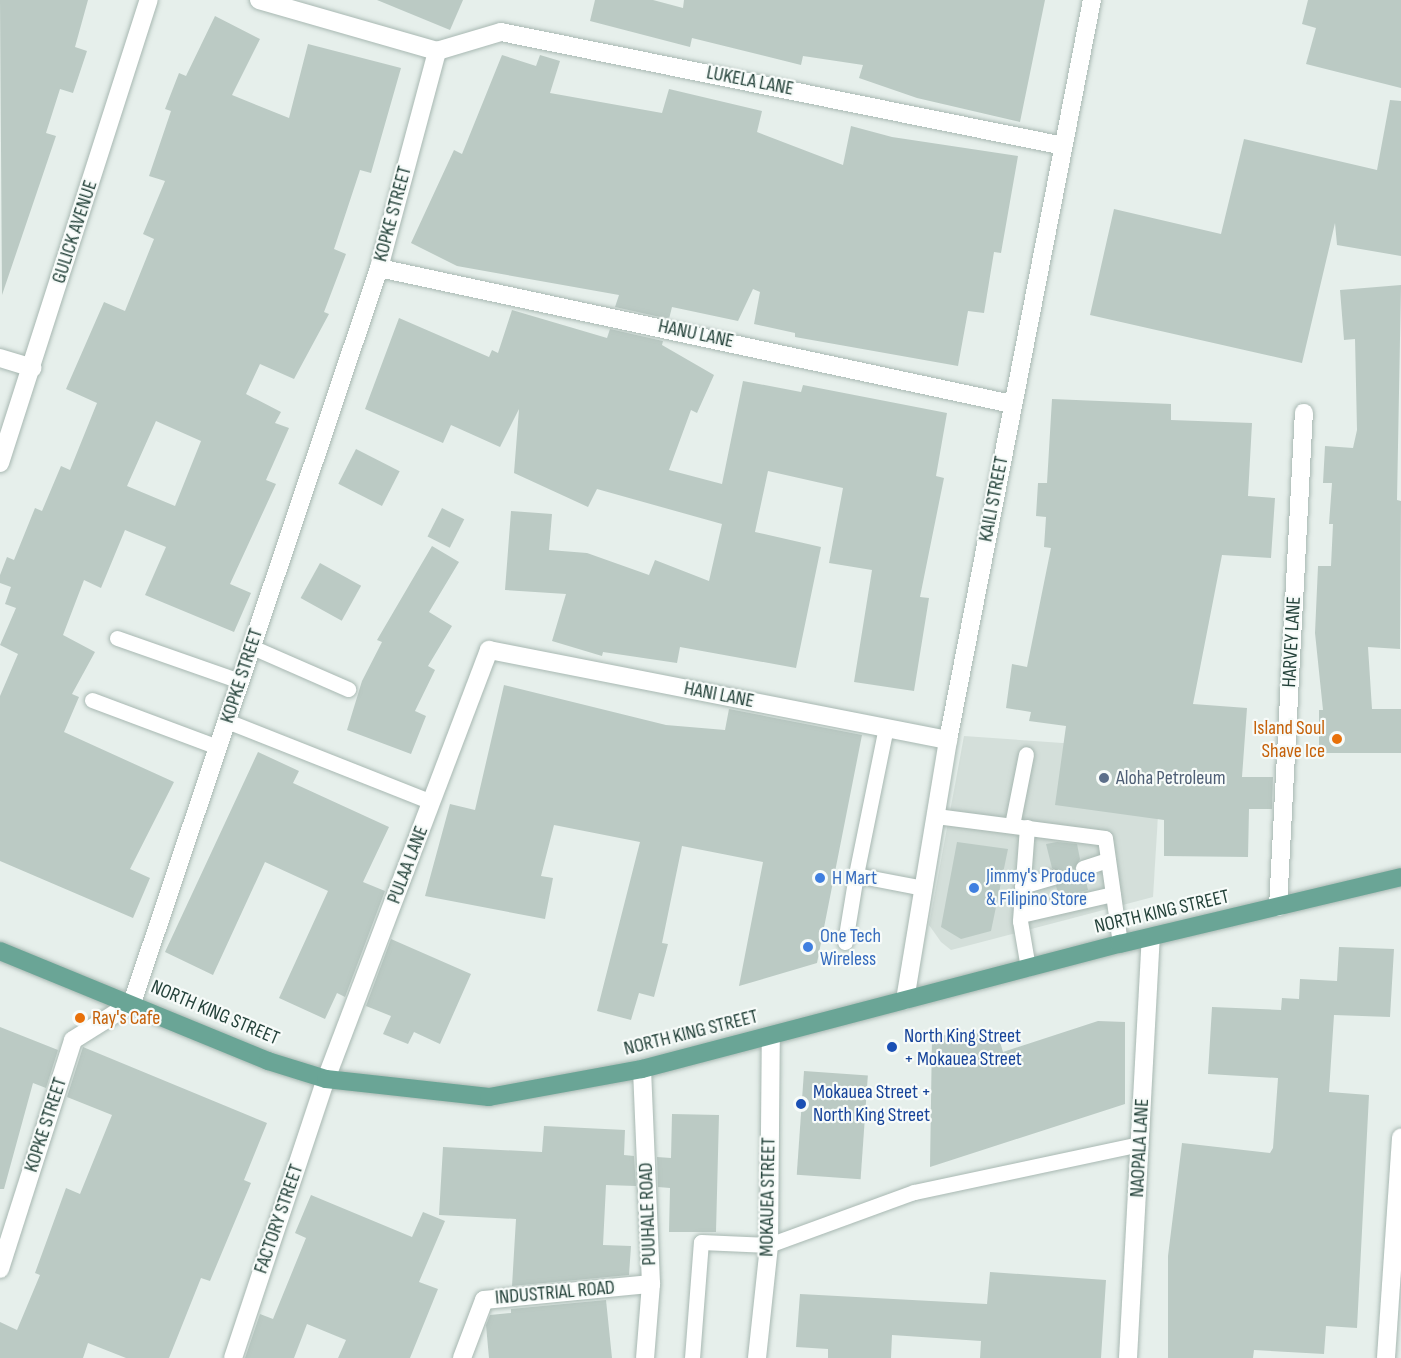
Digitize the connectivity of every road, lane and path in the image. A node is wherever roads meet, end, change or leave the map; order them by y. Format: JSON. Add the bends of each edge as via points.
{"nodes":[{"id":1,"x":149,"y":0,"type":"edge"},
{"id":2,"x":259,"y":0,"type":"edge"},
{"id":3,"x":1092,"y":0,"type":"edge"},
{"id":4,"x":437,"y":51,"type":"junction"},
{"id":5,"x":1064,"y":146,"type":"junction"},
{"id":6,"x":379,"y":268,"type":"junction"},
{"id":7,"x":0,"y":358,"type":"edge"},
{"id":8,"x":32,"y":368,"type":"junction"},
{"id":9,"x":1012,"y":404,"type":"junction"},
{"id":10,"x":1304,"y":413,"type":"dead end"},
{"id":11,"x":0,"y":463,"type":"edge"},
{"id":12,"x":117,"y":638,"type":"dead end"},
{"id":13,"x":252,"y":647,"type":"junction"},
{"id":14,"x":489,"y":650,"type":"joint"},
{"id":15,"x":240,"y":681,"type":"junction"},
{"id":16,"x":348,"y":689,"type":"dead end"},
{"id":17,"x":92,"y":700,"type":"dead end"},
{"id":18,"x":227,"y":721,"type":"junction"},
{"id":19,"x":886,"y":728,"type":"junction"},
{"id":20,"x":948,"y":740,"type":"junction"},
{"id":21,"x":218,"y":747,"type":"junction"},
{"id":22,"x":1026,"y":754,"type":"dead end"},
{"id":23,"x":432,"y":801,"type":"junction"},
{"id":24,"x":936,"y":816,"type":"junction"},
{"id":25,"x":1020,"y":826,"type":"junction"},
{"id":26,"x":1108,"y":860,"type":"junction"},
{"id":27,"x":1083,"y":868,"type":"dead end"},
{"id":28,"x":856,"y":875,"type":"junction"},
{"id":29,"x":1054,"y":877,"type":"dead end"},
{"id":30,"x":1401,"y":878,"type":"edge"},
{"id":31,"x":1022,"y":886,"type":"junction"},
{"id":32,"x":923,"y":888,"type":"junction"},
{"id":33,"x":1113,"y":894,"type":"junction"},
{"id":34,"x":1278,"y":908,"type":"junction"},
{"id":35,"x":1021,"y":915,"type":"junction"},
{"id":36,"x":1151,"y":938,"type":"junction"},
{"id":37,"x":845,"y":942,"type":"dead end"},
{"id":38,"x":1120,"y":944,"type":"junction"},
{"id":39,"x":0,"y":951,"type":"edge"},
{"id":40,"x":1028,"y":968,"type":"junction"},
{"id":41,"x":905,"y":1000,"type":"junction"},
{"id":42,"x":132,"y":1003,"type":"junction"},
{"id":43,"x":771,"y":1036,"type":"junction"},
{"id":44,"x":642,"y":1069,"type":"junction"},
{"id":45,"x":326,"y":1079,"type":"junction"},
{"id":46,"x":1401,"y":1138,"type":"edge"},
{"id":47,"x":1140,"y":1144,"type":"junction"},
{"id":48,"x":769,"y":1245,"type":"junction"},
{"id":49,"x":0,"y":1269,"type":"edge"},
{"id":50,"x":651,"y":1284,"type":"junction"},
{"id":51,"x":232,"y":1358,"type":"edge"},
{"id":52,"x":462,"y":1358,"type":"edge"},
{"id":53,"x":645,"y":1358,"type":"edge"},
{"id":54,"x":692,"y":1358,"type":"edge"},
{"id":55,"x":758,"y":1358,"type":"edge"},
{"id":56,"x":1128,"y":1358,"type":"edge"},
{"id":57,"x":1386,"y":1358,"type":"edge"}],
"edges":[{"from":1,"to":8,"type":"street","name":"GULICK AVENUE"},
{"from":2,"to":4,"type":"street"},
{"from":3,"to":5,"type":"street","name":"KAILI STREET"},
{"from":4,"to":5,"type":"street","name":"LUKELA LANE","via":[[501,32]]},
{"from":4,"to":6,"type":"street","name":"KOPKE STREET"},
{"from":5,"to":9,"type":"street","name":"KAILI STREET"},
{"from":6,"to":9,"type":"street","name":"HANU LANE"},
{"from":6,"to":13,"type":"street","name":"KOPKE STREET"},
{"from":7,"to":8,"type":"street"},
{"from":8,"to":11,"type":"street","name":"GULICK AVENUE"},
{"from":9,"to":20,"type":"street","name":"KAILI STREET"},
{"from":10,"to":34,"type":"street","name":"HARVEY LANE"},
{"from":12,"to":15,"type":"lane"},
{"from":13,"to":15,"type":"street","name":"KOPKE STREET"},
{"from":13,"to":16,"type":"lane"},
{"from":14,"to":19,"type":"street","name":"HANI LANE"},
{"from":14,"to":23,"type":"street","name":"PULAA LANE"},
{"from":15,"to":18,"type":"street","name":"KOPKE STREET"},
{"from":17,"to":21,"type":"lane"},
{"from":18,"to":21,"type":"street","name":"KOPKE STREET"},
{"from":18,"to":23,"type":"lane"},
{"from":19,"to":20,"type":"street","name":"HANI LANE"},
{"from":19,"to":28,"type":"lane"},
{"from":20,"to":24,"type":"street","name":"KAILI STREET"},
{"from":21,"to":42,"type":"street","name":"KOPKE STREET"},
{"from":22,"to":25,"type":"lane"},
{"from":23,"to":45,"type":"street","name":"PULAA LANE"},
{"from":24,"to":25,"type":"lane"},
{"from":24,"to":32,"type":"street","name":"KAILI STREET"},
{"from":25,"to":26,"type":"lane","via":[[1105,838]]},
{"from":25,"to":31,"type":"lane"},
{"from":26,"to":27,"type":"lane"},
{"from":26,"to":33,"type":"lane"},
{"from":28,"to":32,"type":"lane"},
{"from":28,"to":37,"type":"lane"},
{"from":29,"to":31,"type":"lane"},
{"from":30,"to":34,"type":"main road","name":"NORTH KING STREET"},
{"from":31,"to":35,"type":"lane"},
{"from":32,"to":41,"type":"street","name":"KAILI STREET"},
{"from":33,"to":35,"type":"lane"},
{"from":33,"to":38,"type":"lane"},
{"from":34,"to":36,"type":"main road","name":"NORTH KING STREET"},
{"from":35,"to":40,"type":"lane"},
{"from":36,"to":38,"type":"main road","name":"NORTH KING STREET"},
{"from":36,"to":47,"type":"street","name":"NAOPALA LANE"},
{"from":38,"to":40,"type":"main road","name":"NORTH KING STREET"},
{"from":39,"to":42,"type":"main road","name":"NORTH KING STREET"},
{"from":40,"to":41,"type":"main road","name":"NORTH KING STREET"},
{"from":41,"to":43,"type":"main road","name":"NORTH KING STREET"},
{"from":42,"to":45,"type":"main road","name":"NORTH KING STREET","via":[[268,1061]]},
{"from":42,"to":49,"type":"street","name":"KOPKE STREET","via":[[73,1040]]},
{"from":43,"to":44,"type":"main road","name":"NORTH KING STREET"},
{"from":43,"to":48,"type":"street","name":"MOKAUEA STREET"},
{"from":44,"to":45,"type":"main road","name":"NORTH KING STREET","via":[[489,1097]]},
{"from":44,"to":50,"type":"street","name":"PUUHALE ROAD"},
{"from":45,"to":51,"type":"street","name":"FACTORY STREET"},
{"from":46,"to":57,"type":"street"},
{"from":47,"to":48,"type":"lane","via":[[914,1192]]},
{"from":47,"to":56,"type":"street","name":"NAOPALA LANE"},
{"from":48,"to":54,"type":"lane","via":[[701,1242]]},
{"from":48,"to":55,"type":"street","name":"MOKAUEA STREET"},
{"from":50,"to":52,"type":"street","name":"INDUSTRIAL ROAD","via":[[484,1300]]},
{"from":50,"to":53,"type":"street","name":"PUUHALE ROAD"}]}
